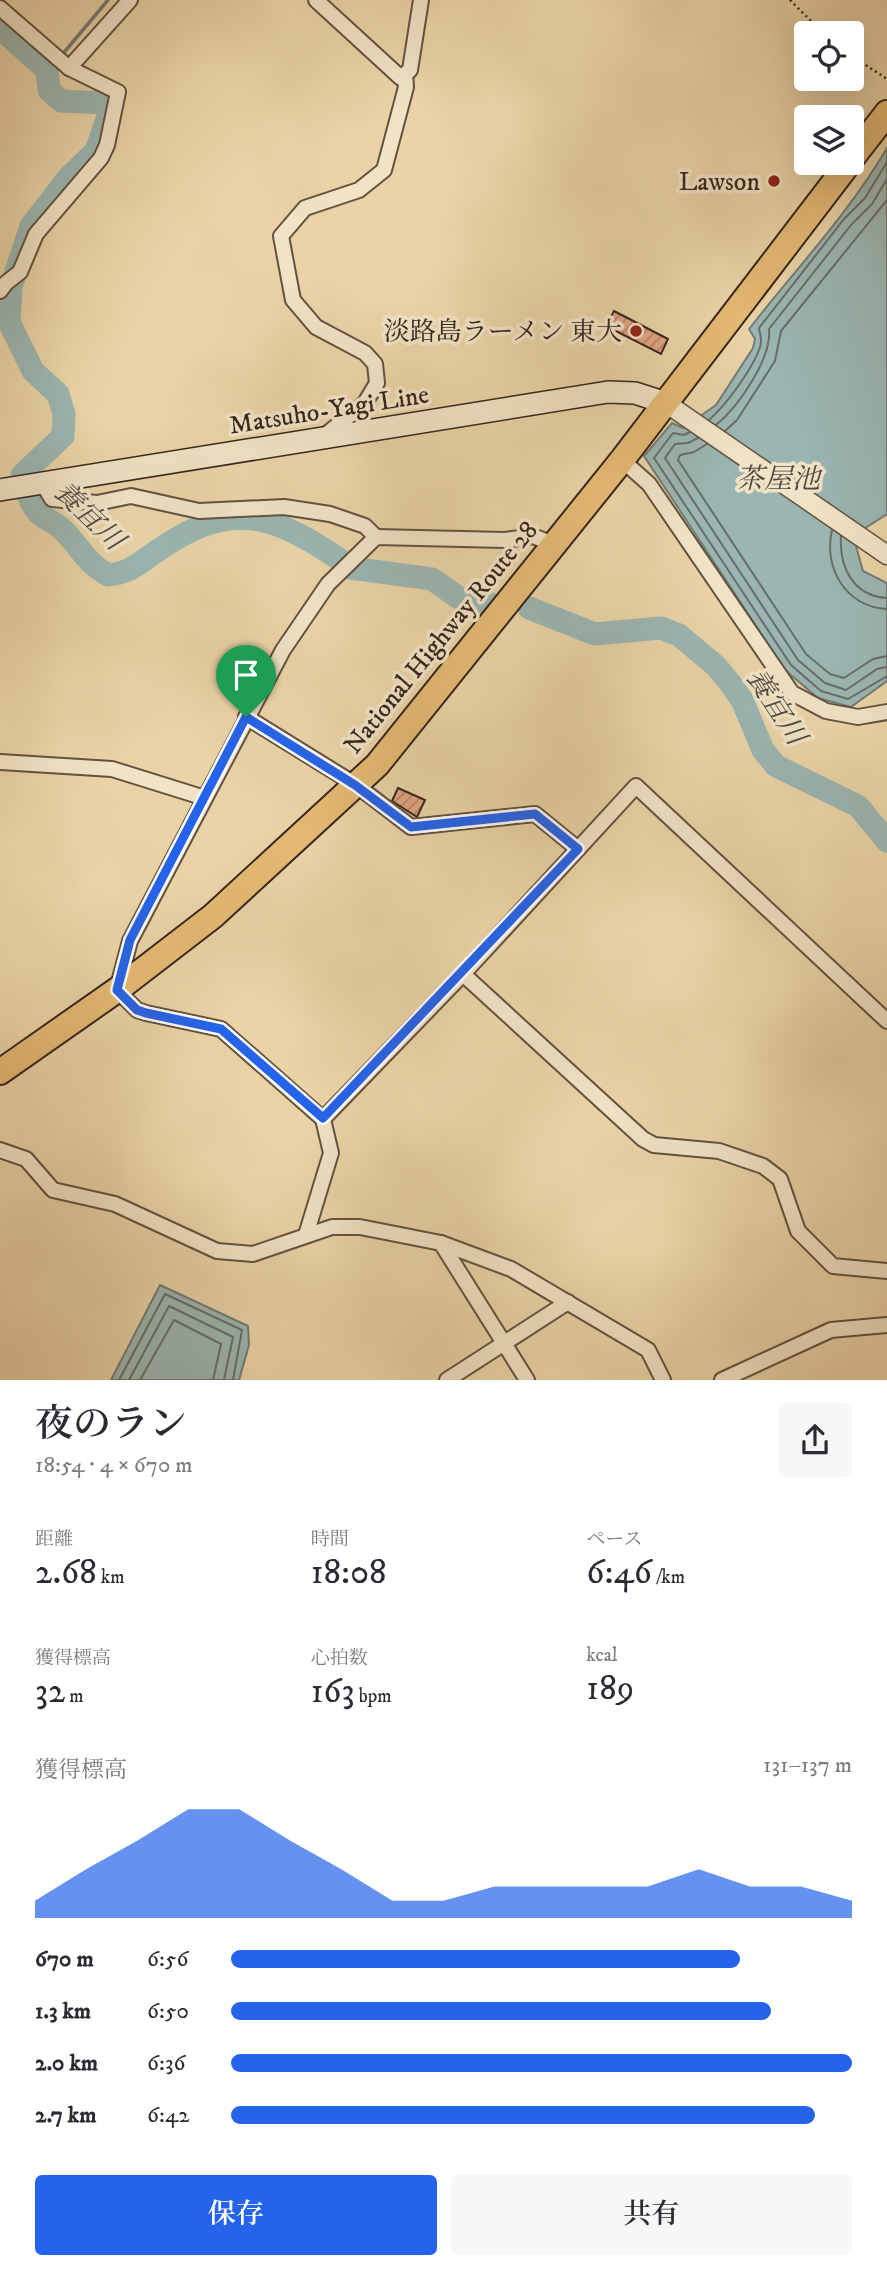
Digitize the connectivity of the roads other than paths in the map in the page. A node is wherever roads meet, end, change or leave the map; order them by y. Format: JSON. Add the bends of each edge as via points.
{"nodes":[{"id":1,"x":130,"y":0,"type":"edge"},
{"id":2,"x":316,"y":0,"type":"edge"},
{"id":3,"x":421,"y":0,"type":"edge"},
{"id":4,"x":0,"y":8,"type":"edge"},
{"id":5,"x":67,"y":66,"type":"junction"},
{"id":6,"x":405,"y":74,"type":"junction"},
{"id":7,"x":887,"y":113,"type":"edge"},
{"id":8,"x":864,"y":143,"type":"edge"},
{"id":9,"x":840,"y":175,"type":"edge"},
{"id":10,"x":3,"y":287,"type":"edge"},
{"id":11,"x":666,"y":403,"type":"junction"},
{"id":12,"x":322,"y":438,"type":"junction"},
{"id":13,"x":622,"y":460,"type":"junction"},
{"id":14,"x":42,"y":483,"type":"junction"},
{"id":15,"x":0,"y":490,"type":"edge"},
{"id":16,"x":376,"y":537,"type":"junction"},
{"id":17,"x":554,"y":544,"type":"junction"},
{"id":18,"x":887,"y":555,"type":"edge"},
{"id":19,"x":887,"y":712,"type":"edge"},
{"id":20,"x":246,"y":717,"type":"junction"},
{"id":21,"x":0,"y":762,"type":"edge"},
{"id":22,"x":355,"y":785,"type":"junction"},
{"id":23,"x":205,"y":798,"type":"junction"},
{"id":24,"x":578,"y":849,"type":"junction"},
{"id":25,"x":463,"y":974,"type":"junction"},
{"id":26,"x":117,"y":990,"type":"junction"},
{"id":27,"x":887,"y":1021,"type":"edge"},
{"id":28,"x":0,"y":1072,"type":"edge"},
{"id":29,"x":323,"y":1118,"type":"junction"},
{"id":30,"x":0,"y":1150,"type":"edge"},
{"id":31,"x":306,"y":1235,"type":"junction"},
{"id":32,"x":441,"y":1243,"type":"junction"},
{"id":33,"x":887,"y":1271,"type":"edge"},
{"id":34,"x":568,"y":1302,"type":"junction"},
{"id":35,"x":887,"y":1325,"type":"edge"},
{"id":36,"x":504,"y":1343,"type":"junction"},
{"id":37,"x":447,"y":1380,"type":"edge"},
{"id":38,"x":527,"y":1380,"type":"edge"},
{"id":39,"x":663,"y":1380,"type":"edge"},
{"id":40,"x":722,"y":1380,"type":"edge"}],
"edges":[{"from":1,"to":5,"type":"street"},
{"from":2,"to":6,"type":"street","via":[[401,78]]},
{"from":3,"to":6,"type":"street","via":[[410,70]]},
{"from":4,"to":5,"type":"street"},
{"from":5,"to":10,"type":"street","via":[[118,92],[107,145],[101,159],[36,234],[20,272]]},
{"from":6,"to":12,"type":"street","via":[[406,87],[384,170],[359,190],[305,208],[281,236],[293,300],[316,327],[365,352],[375,364],[377,383],[365,403]]},
{"from":7,"to":8,"type":"highway"},
{"from":9,"to":11,"type":"highway","name":"National Highway Route 28"},
{"from":11,"to":12,"type":"main road","name":"Matsuho-Yagi Line","via":[[635,393],[608,393]]},
{"from":11,"to":13,"type":"highway","name":"National Highway Route 28"},
{"from":11,"to":18,"type":"street"},
{"from":12,"to":14,"type":"main road","name":"Matsuho-Yagi Line"},
{"from":13,"to":17,"type":"highway","name":"National Highway Route 28"},
{"from":13,"to":19,"type":"street","via":[[649,484],[793,693],[826,711],[858,717]]},
{"from":14,"to":15,"type":"main road","name":"Matsuho-Yagi Line"},
{"from":14,"to":16,"type":"street","via":[[52,499],[73,502],[131,496],[199,511],[284,507],[330,514],[365,526]]},
{"from":16,"to":17,"type":"street","via":[[505,540],[533,536]]},
{"from":16,"to":20,"type":"street","via":[[328,584],[283,650]]},
{"from":17,"to":22,"type":"highway","name":"National Highway Route 28","via":[[377,765]]},
{"from":20,"to":22,"type":"street"},
{"from":20,"to":23,"type":"street"},
{"from":21,"to":23,"type":"street","via":[[112,769]]},
{"from":22,"to":24,"type":"street","via":[[411,827],[535,814]]},
{"from":22,"to":26,"type":"highway","name":"National Highway Route 28","via":[[213,916]]},
{"from":23,"to":26,"type":"street","via":[[130,940]]},
{"from":24,"to":25,"type":"street"},
{"from":24,"to":27,"type":"street","via":[[636,786]]},
{"from":25,"to":29,"type":"street"},
{"from":25,"to":33,"type":"street","via":[[643,1139],[654,1145],[719,1152],[763,1166],[780,1179],[799,1231],[833,1266]]},
{"from":26,"to":28,"type":"highway","name":"National Highway Route 28"},
{"from":26,"to":29,"type":"street","via":[[137,1010],[221,1029]]},
{"from":29,"to":31,"type":"street","via":[[331,1153]]},
{"from":30,"to":31,"type":"street","via":[[26,1159],[52,1190],[115,1205],[217,1251],[253,1254]]},
{"from":31,"to":32,"type":"street","via":[[332,1227],[360,1227]]},
{"from":32,"to":34,"type":"street","via":[[511,1269]]},
{"from":32,"to":36,"type":"street"},
{"from":34,"to":36,"type":"street"},
{"from":34,"to":39,"type":"street","via":[[648,1350]]},
{"from":35,"to":40,"type":"street","via":[[831,1330]]},
{"from":36,"to":37,"type":"street"},
{"from":36,"to":38,"type":"street"}]}
